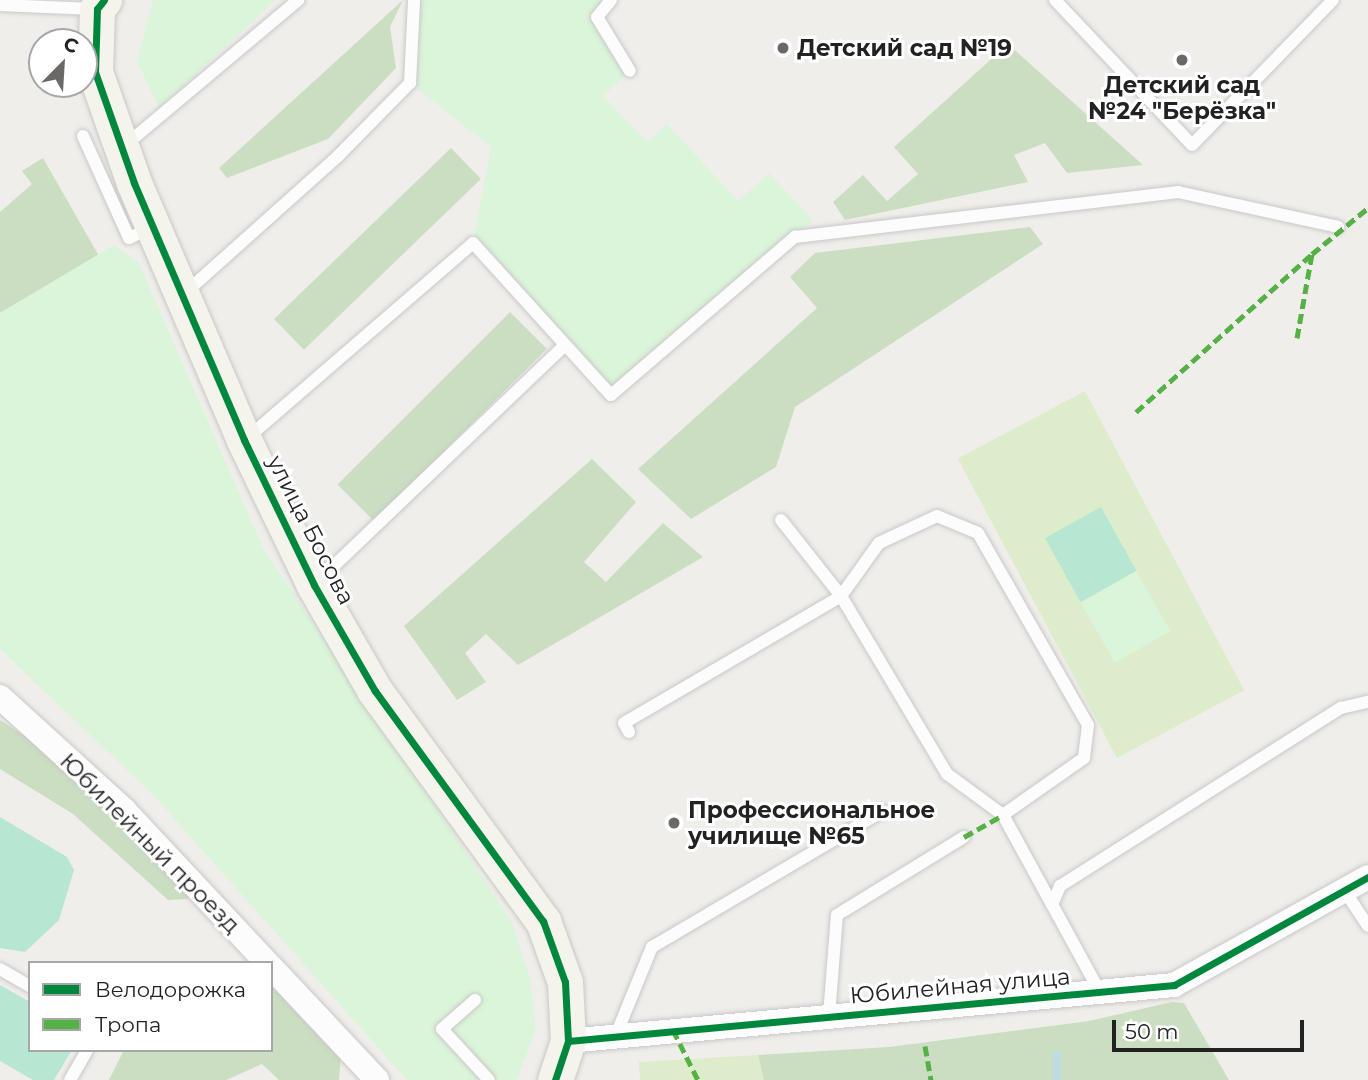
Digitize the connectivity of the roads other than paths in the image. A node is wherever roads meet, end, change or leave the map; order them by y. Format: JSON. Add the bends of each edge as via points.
{"nodes":[{"id":1,"x":298,"y":0,"type":"edge"},
{"id":2,"x":414,"y":0,"type":"edge"},
{"id":3,"x":611,"y":0,"type":"edge"},
{"id":4,"x":1055,"y":0,"type":"edge"},
{"id":5,"x":1333,"y":0,"type":"edge"},
{"id":6,"x":0,"y":5,"type":"edge"},
{"id":7,"x":101,"y":5,"type":"edge"},
{"id":8,"x":629,"y":71,"type":"dead end"},
{"id":9,"x":83,"y":136,"type":"dead end"},
{"id":10,"x":123,"y":147,"type":"junction"},
{"id":11,"x":1338,"y":227,"type":"dead end"},
{"id":12,"x":144,"y":231,"type":"dead end"},
{"id":13,"x":182,"y":295,"type":"junction"},
{"id":14,"x":565,"y":345,"type":"junction"},
{"id":15,"x":244,"y":440,"type":"junction"},
{"id":16,"x":781,"y":520,"type":"dead end"},
{"id":17,"x":314,"y":585,"type":"junction"},
{"id":18,"x":841,"y":596,"type":"junction"},
{"id":19,"x":0,"y":696,"type":"edge"},
{"id":20,"x":1368,"y":702,"type":"edge"},
{"id":21,"x":629,"y":732,"type":"dead end"},
{"id":22,"x":883,"y":811,"type":"dead end"},
{"id":23,"x":1003,"y":815,"type":"junction"},
{"id":24,"x":964,"y":837,"type":"dead end"},
{"id":25,"x":1368,"y":877,"type":"edge"},
{"id":26,"x":1344,"y":890,"type":"junction"},
{"id":27,"x":1052,"y":905,"type":"junction"},
{"id":28,"x":1368,"y":926,"type":"edge"},
{"id":29,"x":265,"y":961,"type":"edge"},
{"id":30,"x":0,"y":969,"type":"edge"},
{"id":31,"x":273,"y":969,"type":"edge"},
{"id":32,"x":28,"y":985,"type":"edge"},
{"id":33,"x":1100,"y":992,"type":"junction"},
{"id":34,"x":475,"y":1000,"type":"dead end"},
{"id":35,"x":829,"y":1016,"type":"junction"},
{"id":36,"x":616,"y":1035,"type":"junction"},
{"id":37,"x":568,"y":1041,"type":"junction"},
{"id":38,"x":86,"y":1052,"type":"edge"},
{"id":39,"x":70,"y":1080,"type":"edge"},
{"id":40,"x":377,"y":1080,"type":"edge"},
{"id":41,"x":489,"y":1080,"type":"edge"},
{"id":42,"x":555,"y":1080,"type":"edge"}],
"edges":[{"from":1,"to":10,"type":"lane"},
{"from":2,"to":13,"type":"lane","via":[[410,83],[338,156]]},
{"from":3,"to":8,"type":"lane","via":[[597,17]]},
{"from":4,"to":5,"type":"lane","via":[[1192,145]]},
{"from":6,"to":7,"type":"lane"},
{"from":7,"to":10,"type":"street","name":"улица Босова","via":[[95,72]]},
{"from":9,"to":12,"type":"lane","via":[[129,238]]},
{"from":10,"to":13,"type":"street","name":"улица Босова"},
{"from":11,"to":14,"type":"lane","via":[[1178,192],[795,237],[611,396]]},
{"from":13,"to":15,"type":"street","name":"улица Босова"},
{"from":14,"to":15,"type":"lane","via":[[473,243]]},
{"from":14,"to":17,"type":"lane"},
{"from":15,"to":17,"type":"street","name":"улица Босова"},
{"from":16,"to":18,"type":"lane"},
{"from":17,"to":37,"type":"street","name":"улица Босова","via":[[375,691],[543,921],[565,982]]},
{"from":18,"to":21,"type":"lane","via":[[624,723]]},
{"from":18,"to":23,"type":"lane","via":[[947,774]]},
{"from":18,"to":23,"type":"lane","via":[[879,543],[937,516],[978,533],[1088,725],[1084,758]]},
{"from":19,"to":29,"type":"street","name":"Юбилейный проезд","via":[[124,810]]},
{"from":20,"to":27,"type":"lane","via":[[1341,708],[1060,886]]},
{"from":22,"to":36,"type":"lane","via":[[652,947]]},
{"from":23,"to":27,"type":"lane"},
{"from":24,"to":35,"type":"lane","via":[[837,915]]},
{"from":25,"to":26,"type":"street","name":"Юбилейная улица"},
{"from":26,"to":28,"type":"lane"},
{"from":26,"to":33,"type":"street","name":"Юбилейная улица","via":[[1174,985]]},
{"from":27,"to":33,"type":"lane"},
{"from":30,"to":32,"type":"lane"},
{"from":31,"to":40,"type":"street"},
{"from":33,"to":35,"type":"street","name":"Юбилейная улица","via":[[997,1006]]},
{"from":34,"to":41,"type":"lane","via":[[442,1028]]},
{"from":35,"to":36,"type":"street","name":"Юбилейная улица"},
{"from":36,"to":37,"type":"street","name":"Юбилейная улица"},
{"from":37,"to":42,"type":"street"},
{"from":38,"to":39,"type":"lane"}]}
